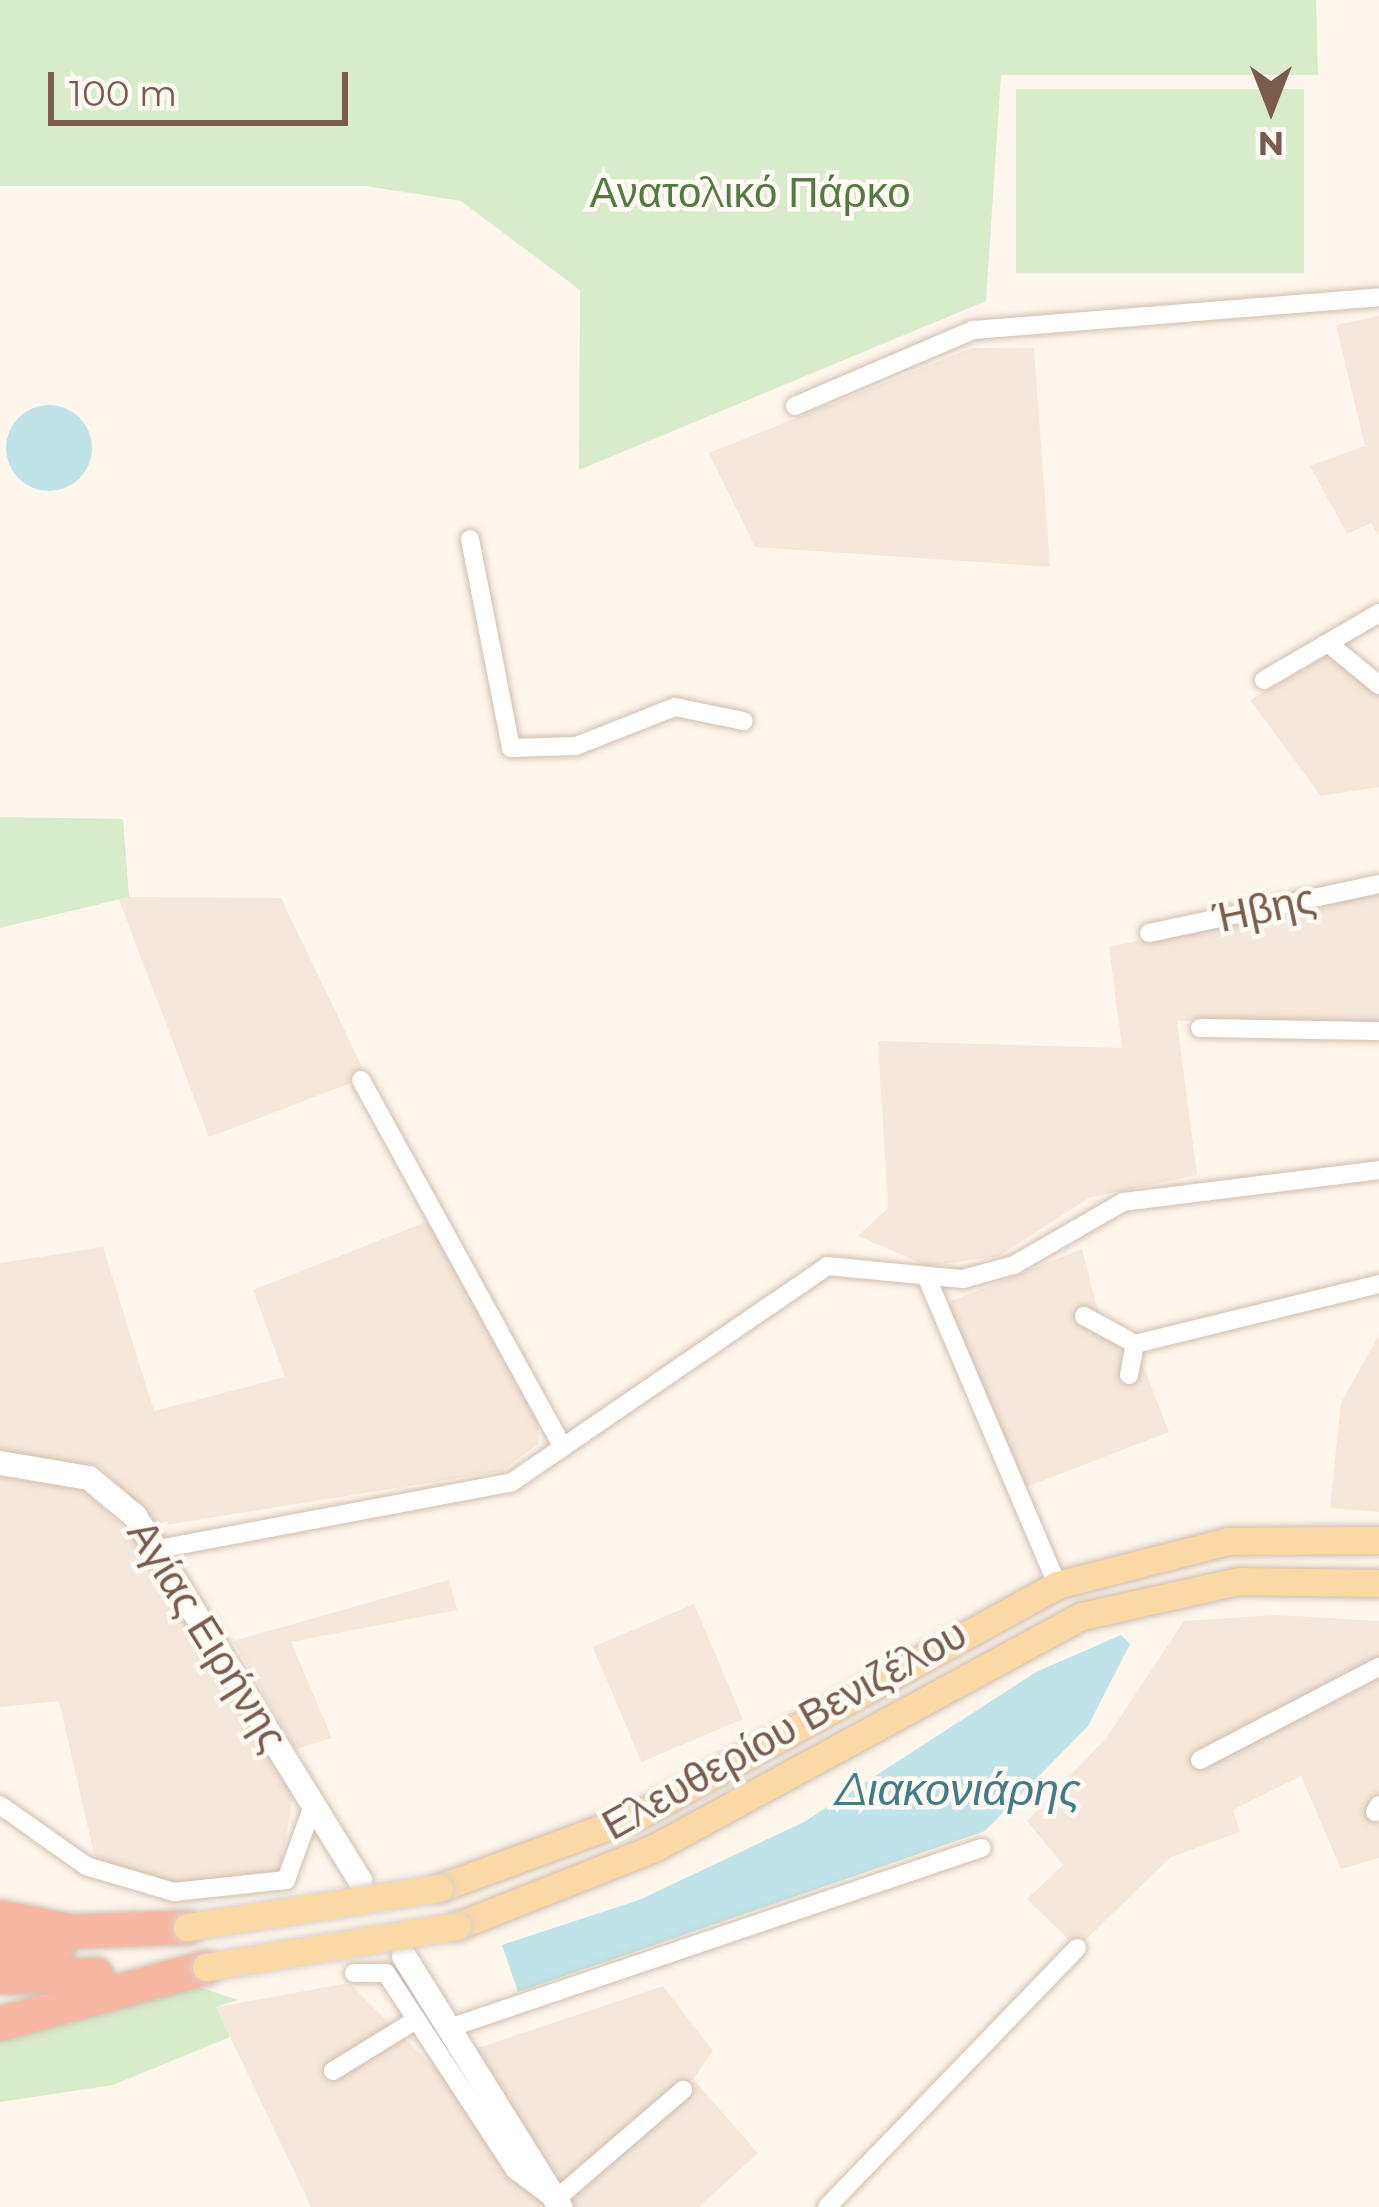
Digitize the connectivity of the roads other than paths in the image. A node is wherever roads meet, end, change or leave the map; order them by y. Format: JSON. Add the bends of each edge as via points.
{"nodes":[{"id":1,"x":1379,"y":297,"type":"edge"},
{"id":2,"x":795,"y":406,"type":"dead end"},
{"id":3,"x":470,"y":539,"type":"dead end"},
{"id":4,"x":1379,"y":613,"type":"edge"},
{"id":5,"x":1328,"y":643,"type":"junction"},
{"id":6,"x":1264,"y":680,"type":"dead end"},
{"id":7,"x":1379,"y":685,"type":"edge"},
{"id":8,"x":744,"y":721,"type":"dead end"},
{"id":9,"x":1379,"y":884,"type":"edge"},
{"id":10,"x":1149,"y":933,"type":"dead end"},
{"id":11,"x":1200,"y":1028,"type":"dead end"},
{"id":12,"x":1379,"y":1031,"type":"edge"},
{"id":13,"x":361,"y":1080,"type":"dead end"},
{"id":14,"x":1379,"y":1170,"type":"edge"},
{"id":15,"x":926,"y":1278,"type":"junction"},
{"id":16,"x":1379,"y":1284,"type":"edge"},
{"id":17,"x":1084,"y":1316,"type":"dead end"},
{"id":18,"x":1135,"y":1344,"type":"junction"},
{"id":19,"x":1129,"y":1376,"type":"dead end"},
{"id":20,"x":563,"y":1447,"type":"junction"},
{"id":21,"x":0,"y":1463,"type":"edge"},
{"id":22,"x":1379,"y":1540,"type":"edge"},
{"id":23,"x":159,"y":1549,"type":"junction"},
{"id":24,"x":1379,"y":1583,"type":"edge"},
{"id":25,"x":1057,"y":1585,"type":"junction"},
{"id":26,"x":1379,"y":1667,"type":"edge"},
{"id":27,"x":1200,"y":1760,"type":"dead end"},
{"id":28,"x":314,"y":1803,"type":"junction"},
{"id":29,"x":0,"y":1805,"type":"edge"},
{"id":30,"x":981,"y":1848,"type":"dead end"},
{"id":31,"x":360,"y":1881,"type":"dead end"},
{"id":32,"x":0,"y":1917,"type":"edge"},
{"id":33,"x":187,"y":1928,"type":"junction"},
{"id":34,"x":0,"y":1946,"type":"edge"},
{"id":35,"x":1077,"y":1948,"type":"dead end"},
{"id":36,"x":404,"y":1956,"type":"dead end"},
{"id":37,"x":206,"y":1967,"type":"junction"},
{"id":38,"x":354,"y":1972,"type":"dead end"},
{"id":39,"x":0,"y":1977,"type":"edge"},
{"id":40,"x":416,"y":2020,"type":"junction"},
{"id":41,"x":0,"y":2023,"type":"edge"},
{"id":42,"x":449,"y":2028,"type":"junction"},
{"id":43,"x":333,"y":2071,"type":"dead end"},
{"id":44,"x":683,"y":2090,"type":"dead end"},
{"id":45,"x":558,"y":2204,"type":"edge"},
{"id":46,"x":827,"y":2207,"type":"edge"}],
"edges":[{"from":1,"to":2,"type":"street","via":[[973,330]]},
{"from":3,"to":8,"type":"street","via":[[511,748],[576,746],[675,707]]},
{"from":4,"to":5,"type":"street"},
{"from":5,"to":6,"type":"street"},
{"from":5,"to":7,"type":"street"},
{"from":9,"to":10,"type":"street","name":"Ήβης"},
{"from":11,"to":12,"type":"street"},
{"from":13,"to":20,"type":"street"},
{"from":14,"to":15,"type":"street","via":[[1124,1202],[1005,1269]]},
{"from":15,"to":20,"type":"street","via":[[866,1264],[812,1273]]},
{"from":15,"to":25,"type":"street"},
{"from":16,"to":18,"type":"street"},
{"from":17,"to":18,"type":"street"},
{"from":18,"to":19,"type":"street"},
{"from":20,"to":23,"type":"street","via":[[489,1491]]},
{"from":21,"to":23,"type":"street","name":"Αγίας Ειρήνης","via":[[98,1483]]},
{"from":22,"to":25,"type":"main road","name":"Ελευθερίου Βενιζέλου","via":[[1228,1541]]},
{"from":23,"to":28,"type":"street","name":"Αγίας Ειρήνης"},
{"from":24,"to":37,"type":"main road","name":"Ελευθερίου Βενιζέλου","bridge":true,"via":[[1240,1581],[1082,1616],[655,1848],[457,1927]]},
{"from":25,"to":33,"type":"main road","name":"Ελευθερίου Βενιζέλου","bridge":true,"via":[[615,1827],[439,1888]]},
{"from":26,"to":27,"type":"street"},
{"from":28,"to":29,"type":"street","via":[[290,1877],[174,1892],[86,1866]]},
{"from":28,"to":31,"type":"street","name":"Αγίας Ειρήνης"},
{"from":30,"to":42,"type":"street"},
{"from":32,"to":33,"type":"highway","via":[[72,1931]]},
{"from":33,"to":34,"type":"highway"},
{"from":35,"to":46,"type":"street"},
{"from":36,"to":42,"type":"street"},
{"from":37,"to":39,"type":"highway"},
{"from":37,"to":41,"type":"highway"},
{"from":38,"to":40,"type":"street","via":[[386,1973]]},
{"from":40,"to":43,"type":"street"},
{"from":40,"to":45,"type":"street","via":[[515,2170]]},
{"from":42,"to":45,"type":"street"},
{"from":44,"to":45,"type":"street"}]}
